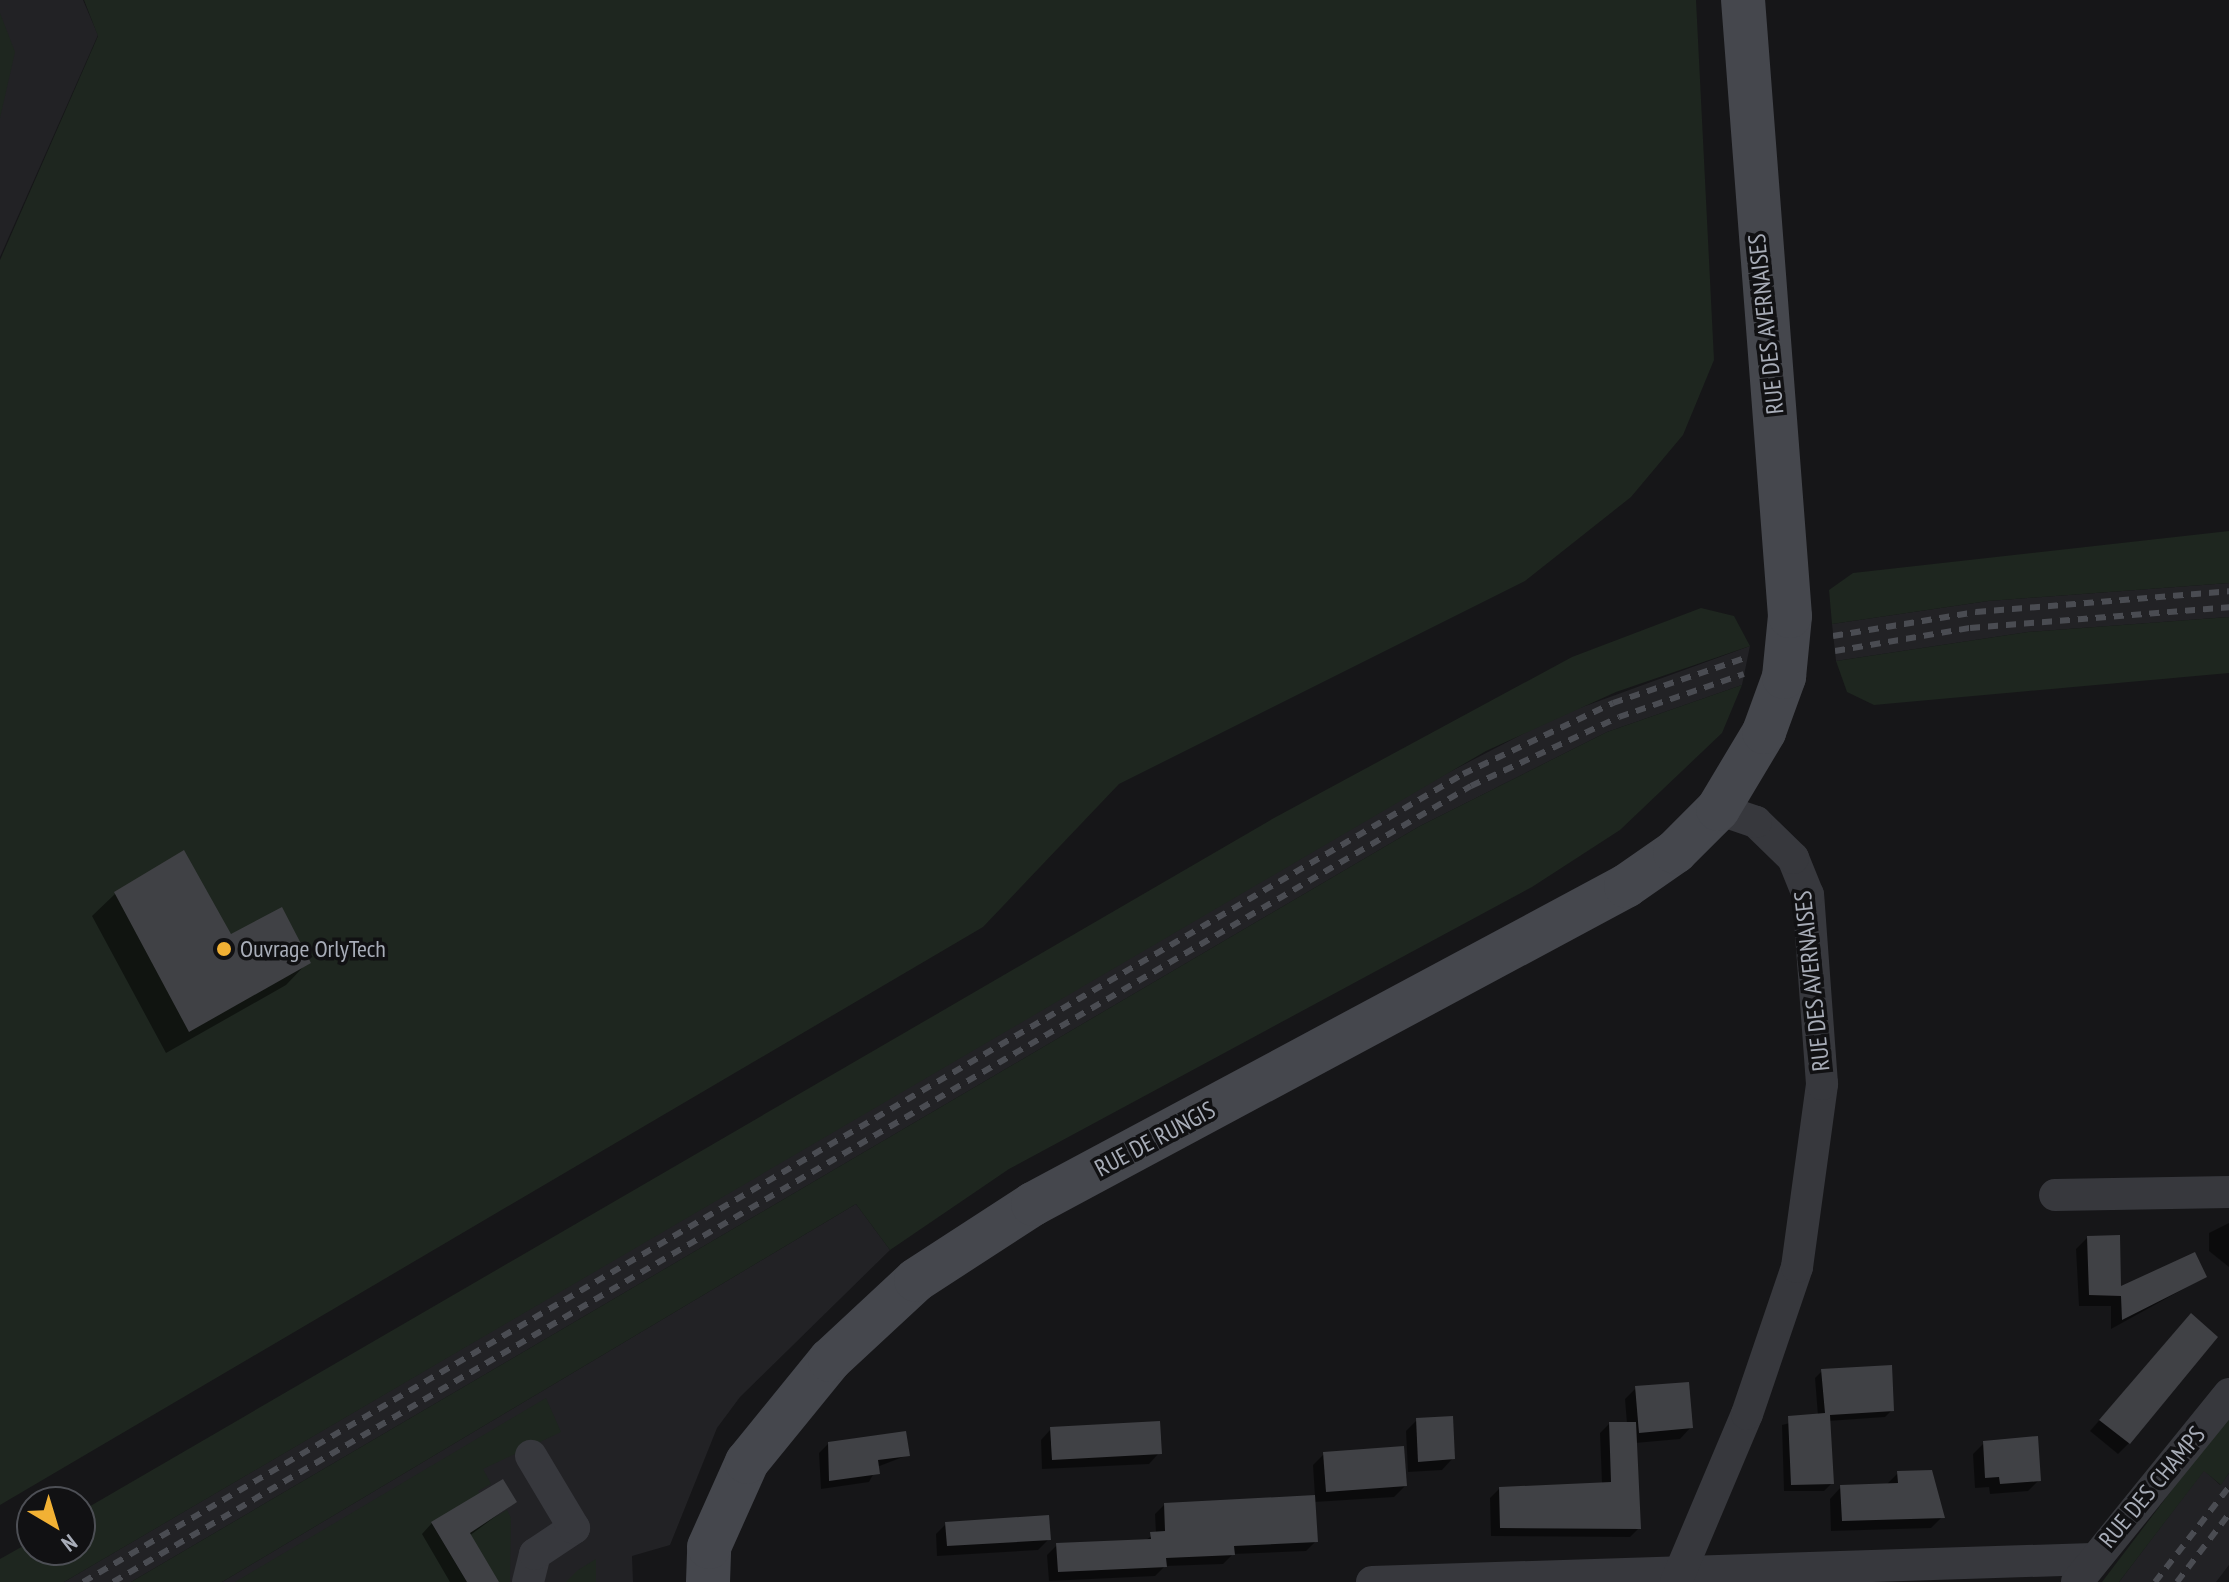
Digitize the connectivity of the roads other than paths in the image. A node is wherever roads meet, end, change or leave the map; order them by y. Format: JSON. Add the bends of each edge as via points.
{"nodes":[{"id":1,"x":1743,"y":0,"type":"edge"},
{"id":2,"x":1718,"y":809,"type":"junction"},
{"id":3,"x":2229,"y":1192,"type":"edge"},
{"id":4,"x":2055,"y":1195,"type":"dead end"},
{"id":5,"x":2229,"y":1394,"type":"edge"},
{"id":6,"x":531,"y":1456,"type":"dead end"},
{"id":7,"x":2085,"y":1570,"type":"edge"},
{"id":8,"x":1678,"y":1576,"type":"edge"},
{"id":9,"x":528,"y":1582,"type":"edge"},
{"id":10,"x":708,"y":1582,"type":"edge"},
{"id":11,"x":1372,"y":1582,"type":"edge"}],
"edges":[{"from":1,"to":2,"type":"main road","name":"RUE DES AVERNAISES","via":[[1790,616],[1784,677],[1764,732]]},
{"from":2,"to":8,"type":"street","name":"RUE DES AVERNAISES","via":[[1756,822],[1793,858],[1808,895],[1822,1084],[1797,1267],[1747,1414]]},
{"from":2,"to":10,"type":"main road","name":"RUE DE RUNGIS","via":[[1675,852],[1626,886],[1033,1204],[916,1280],[830,1360],[747,1462],[709,1547]]},
{"from":3,"to":4,"type":"street"},
{"from":5,"to":7,"type":"street","name":"RUE DES CHAMPS"},
{"from":6,"to":9,"type":"street","via":[[574,1528],[535,1554]]},
{"from":7,"to":8,"type":"street"},
{"from":8,"to":11,"type":"street"}]}
